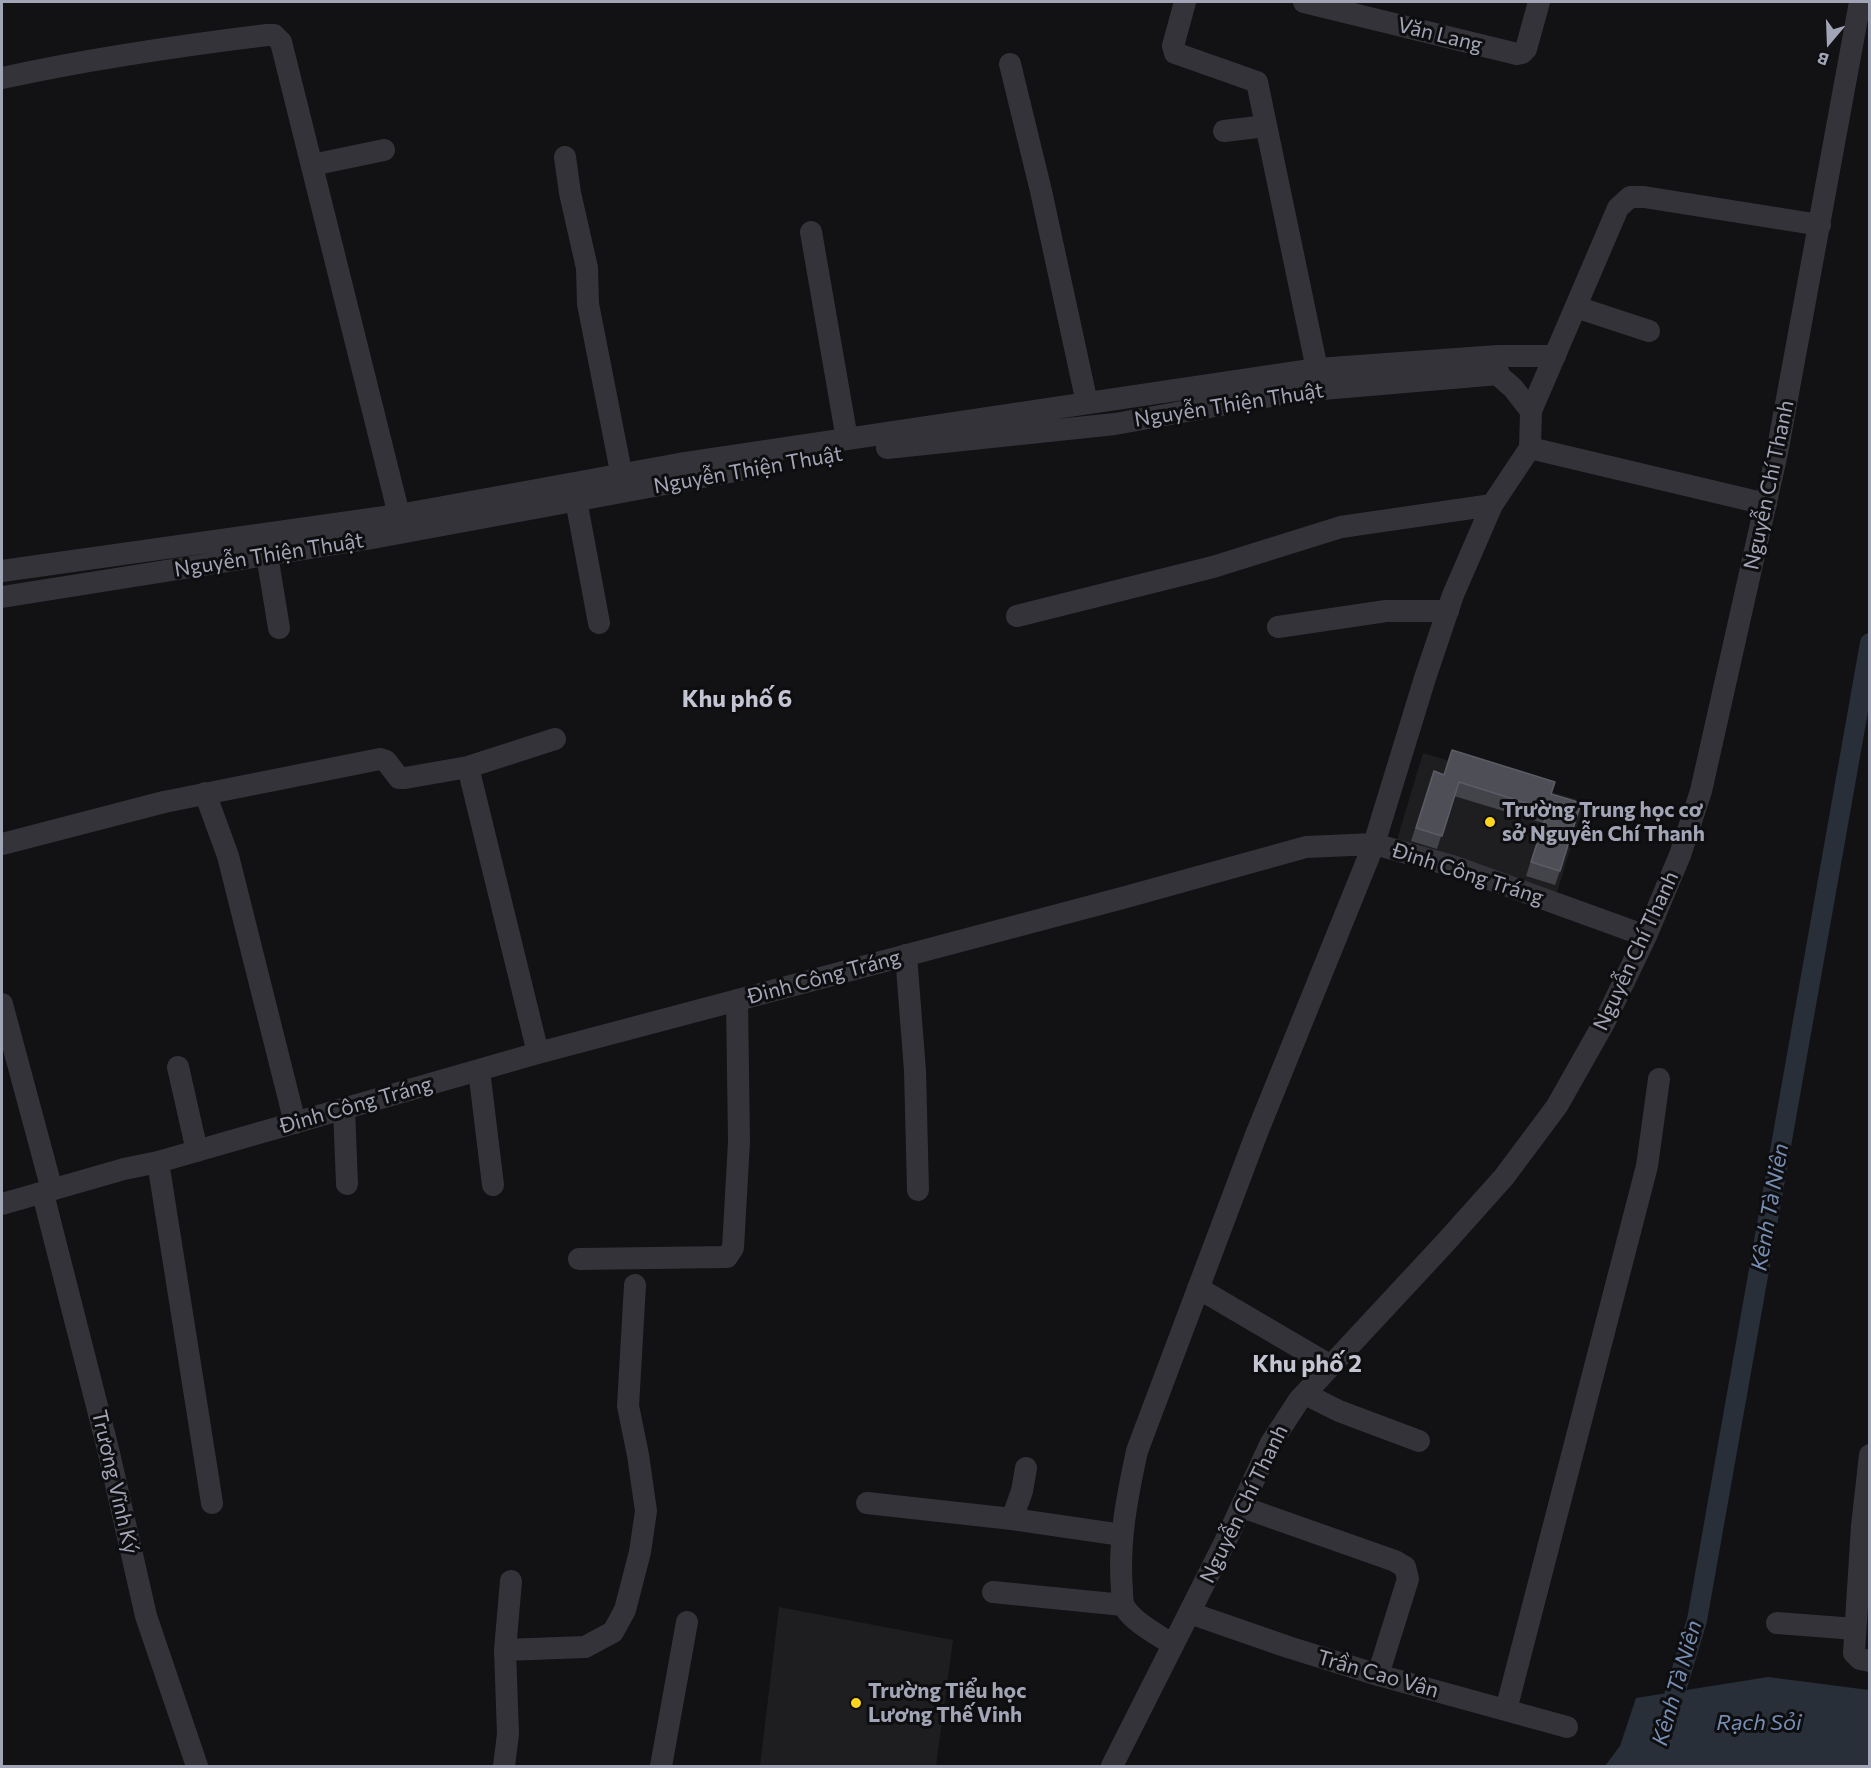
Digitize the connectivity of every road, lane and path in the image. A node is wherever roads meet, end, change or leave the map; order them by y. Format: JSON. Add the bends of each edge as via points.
{"nodes":[{"id":1,"x":1185,"y":2,"type":"edge"},
{"id":2,"x":1304,"y":2,"type":"edge"},
{"id":3,"x":1539,"y":2,"type":"edge"},
{"id":4,"x":1860,"y":2,"type":"edge"},
{"id":5,"x":1010,"y":64,"type":"dead end"},
{"id":6,"x":2,"y":78,"type":"edge"},
{"id":7,"x":1266,"y":126,"type":"junction"},
{"id":8,"x":1224,"y":131,"type":"dead end"},
{"id":9,"x":384,"y":150,"type":"dead end"},
{"id":10,"x":565,"y":157,"type":"dead end"},
{"id":11,"x":312,"y":165,"type":"junction"},
{"id":12,"x":1820,"y":225,"type":"junction"},
{"id":13,"x":811,"y":232,"type":"dead end"},
{"id":14,"x":1576,"y":307,"type":"junction"},
{"id":15,"x":1649,"y":331,"type":"dead end"},
{"id":16,"x":1555,"y":356,"type":"junction"},
{"id":17,"x":1474,"y":358,"type":"junction"},
{"id":18,"x":1317,"y":369,"type":"junction"},
{"id":19,"x":1498,"y":374,"type":"junction"},
{"id":20,"x":1087,"y":403,"type":"junction"},
{"id":21,"x":1531,"y":411,"type":"junction"},
{"id":22,"x":940,"y":434,"type":"junction"},
{"id":23,"x":847,"y":439,"type":"junction"},
{"id":24,"x":1530,"y":448,"type":"junction"},
{"id":25,"x":624,"y":482,"type":"junction"},
{"id":26,"x":576,"y":500,"type":"junction"},
{"id":27,"x":1766,"y":504,"type":"junction"},
{"id":28,"x":1492,"y":505,"type":"junction"},
{"id":29,"x":399,"y":515,"type":"junction"},
{"id":30,"x":267,"y":555,"type":"junction"},
{"id":31,"x":2,"y":571,"type":"edge"},
{"id":32,"x":2,"y":597,"type":"edge"},
{"id":33,"x":1448,"y":611,"type":"junction"},
{"id":34,"x":1017,"y":616,"type":"dead end"},
{"id":35,"x":599,"y":623,"type":"dead end"},
{"id":36,"x":1278,"y":627,"type":"dead end"},
{"id":37,"x":279,"y":628,"type":"dead end"},
{"id":38,"x":555,"y":738,"type":"dead end"},
{"id":39,"x":468,"y":767,"type":"junction"},
{"id":40,"x":205,"y":793,"type":"junction"},
{"id":41,"x":2,"y":844,"type":"edge"},
{"id":42,"x":1374,"y":844,"type":"junction"},
{"id":43,"x":1646,"y":936,"type":"junction"},
{"id":44,"x":906,"y":955,"type":"junction"},
{"id":45,"x":737,"y":1000,"type":"junction"},
{"id":46,"x":2,"y":1004,"type":"edge"},
{"id":47,"x":538,"y":1053,"type":"junction"},
{"id":48,"x":178,"y":1067,"type":"dead end"},
{"id":49,"x":479,"y":1070,"type":"junction"},
{"id":50,"x":1659,"y":1079,"type":"dead end"},
{"id":51,"x":344,"y":1109,"type":"junction"},
{"id":52,"x":295,"y":1123,"type":"junction"},
{"id":53,"x":198,"y":1151,"type":"junction"},
{"id":54,"x":158,"y":1162,"type":"junction"},
{"id":55,"x":346,"y":1184,"type":"dead end"},
{"id":56,"x":493,"y":1185,"type":"dead end"},
{"id":57,"x":918,"y":1190,"type":"dead end"},
{"id":58,"x":48,"y":1192,"type":"junction"},
{"id":59,"x":2,"y":1204,"type":"edge"},
{"id":60,"x":579,"y":1259,"type":"dead end"},
{"id":61,"x":635,"y":1285,"type":"dead end"},
{"id":62,"x":1198,"y":1288,"type":"junction"},
{"id":63,"x":1331,"y":1366,"type":"junction"},
{"id":64,"x":1305,"y":1394,"type":"junction"},
{"id":65,"x":1419,"y":1440,"type":"dead end"},
{"id":66,"x":1869,"y":1455,"type":"edge"},
{"id":67,"x":1026,"y":1468,"type":"dead end"},
{"id":68,"x":212,"y":1503,"type":"dead end"},
{"id":69,"x":867,"y":1503,"type":"dead end"},
{"id":70,"x":1242,"y":1507,"type":"junction"},
{"id":71,"x":1012,"y":1519,"type":"junction"},
{"id":72,"x":1866,"y":1526,"type":"edge"},
{"id":73,"x":1122,"y":1535,"type":"junction"},
{"id":74,"x":512,"y":1581,"type":"dead end"},
{"id":75,"x":993,"y":1592,"type":"dead end"},
{"id":76,"x":1123,"y":1605,"type":"junction"},
{"id":77,"x":1190,"y":1613,"type":"junction"},
{"id":78,"x":687,"y":1622,"type":"dead end"},
{"id":79,"x":1777,"y":1623,"type":"dead end"},
{"id":80,"x":1855,"y":1625,"type":"junction"},
{"id":81,"x":1173,"y":1645,"type":"junction"},
{"id":82,"x":505,"y":1650,"type":"junction"},
{"id":83,"x":1869,"y":1662,"type":"edge"},
{"id":84,"x":1378,"y":1675,"type":"junction"},
{"id":85,"x":1506,"y":1710,"type":"junction"},
{"id":86,"x":1567,"y":1727,"type":"dead end"},
{"id":87,"x":197,"y":1767,"type":"edge"},
{"id":88,"x":504,"y":1767,"type":"edge"},
{"id":89,"x":661,"y":1767,"type":"edge"},
{"id":90,"x":1112,"y":1767,"type":"edge"}],
"edges":[{"from":1,"to":7,"type":"street","via":[[1173,46],[1175,53],[1257,82]]},
{"from":2,"to":3,"type":"street","name":"Văn Lang","via":[[1517,54],[1526,49]]},
{"from":4,"to":12,"type":"street","name":"Nguyễn Chí Thanh"},
{"from":5,"to":20,"type":"street"},
{"from":6,"to":11,"type":"street","via":[[181,45],[274,35],[281,42]]},
{"from":7,"to":8,"type":"street"},
{"from":7,"to":18,"type":"street"},
{"from":9,"to":11,"type":"street"},
{"from":10,"to":25,"type":"street","via":[[587,268],[588,304]]},
{"from":11,"to":29,"type":"street"},
{"from":12,"to":14,"type":"street","via":[[1630,197],[1618,208]]},
{"from":12,"to":27,"type":"street","name":"Nguyễn Chí Thanh"},
{"from":13,"to":23,"type":"street"},
{"from":14,"to":15,"type":"street"},
{"from":14,"to":16,"type":"street"},
{"from":16,"to":17,"type":"street","name":"Nguyễn Thiện Thuật"},
{"from":16,"to":21,"type":"street"},
{"from":17,"to":18,"type":"street","name":"Nguyễn Thiện Thuật"},
{"from":17,"to":19,"type":"street"},
{"from":18,"to":20,"type":"street","name":"Nguyễn Thiện Thuật"},
{"from":19,"to":21,"type":"street"},
{"from":19,"to":22,"type":"street","name":"Nguyễn Thiện Thuật","via":[[1299,391],[1115,424]]},
{"from":20,"to":22,"type":"street","name":"Nguyễn Thiện Thuật"},
{"from":21,"to":24,"type":"street"},
{"from":22,"to":23,"type":"street","name":"Nguyễn Thiện Thuật"},
{"from":22,"to":25,"type":"street","name":"Nguyễn Thiện Thuật","via":[[822,455]]},
{"from":23,"to":25,"type":"street","name":"Nguyễn Thiện Thuật","via":[[679,464]]},
{"from":24,"to":27,"type":"street"},
{"from":24,"to":28,"type":"street"},
{"from":25,"to":26,"type":"street","name":"Nguyễn Thiện Thuật"},
{"from":25,"to":29,"type":"street","name":"Nguyễn Thiện Thuật"},
{"from":26,"to":30,"type":"street","name":"Nguyễn Thiện Thuật"},
{"from":26,"to":35,"type":"street"},
{"from":27,"to":43,"type":"street","name":"Nguyễn Chí Thanh","via":[[1701,791],[1680,855]]},
{"from":28,"to":33,"type":"street"},
{"from":28,"to":34,"type":"street","via":[[1341,527],[1212,567]]},
{"from":29,"to":31,"type":"street","name":"Nguyễn Thiện Thuật"},
{"from":30,"to":32,"type":"street","name":"Nguyễn Thiện Thuật"},
{"from":30,"to":37,"type":"street"},
{"from":33,"to":36,"type":"street","via":[[1386,611]]},
{"from":33,"to":42,"type":"street"},
{"from":38,"to":39,"type":"street"},
{"from":39,"to":40,"type":"street","via":[[399,778],[380,759]]},
{"from":39,"to":47,"type":"street"},
{"from":40,"to":41,"type":"street"},
{"from":40,"to":52,"type":"street","via":[[228,856]]},
{"from":42,"to":43,"type":"street","name":"Đinh Công Tráng","via":[[1453,866]]},
{"from":42,"to":44,"type":"street","name":"Đinh Công Tráng","via":[[1306,847]]},
{"from":42,"to":62,"type":"street"},
{"from":43,"to":63,"type":"street","name":"Nguyễn Chí Thanh","via":[[1605,1021],[1557,1106],[1504,1177]]},
{"from":44,"to":45,"type":"street","name":"Đinh Công Tráng"},
{"from":44,"to":57,"type":"street","via":[[915,1071]]},
{"from":45,"to":47,"type":"street","name":"Đinh Công Tráng"},
{"from":45,"to":60,"type":"street","via":[[739,1142],[733,1248],[727,1257]]},
{"from":46,"to":58,"type":"street","name":"Trương Vĩnh Ký"},
{"from":47,"to":49,"type":"street","name":"Đinh Công Tráng"},
{"from":48,"to":53,"type":"street"},
{"from":49,"to":51,"type":"street","name":"Đinh Công Tráng"},
{"from":49,"to":56,"type":"street"},
{"from":50,"to":85,"type":"street","via":[[1647,1166]]},
{"from":51,"to":52,"type":"street","name":"Đinh Công Tráng"},
{"from":51,"to":55,"type":"street"},
{"from":52,"to":53,"type":"street","name":"Đinh Công Tráng"},
{"from":53,"to":54,"type":"street","name":"Đinh Công Tráng"},
{"from":54,"to":58,"type":"street","name":"Đinh Công Tráng"},
{"from":54,"to":68,"type":"street"},
{"from":58,"to":59,"type":"street","name":"Đinh Công Tráng"},
{"from":58,"to":87,"type":"street","name":"Trương Vĩnh Ký","via":[[146,1616]]},
{"from":61,"to":82,"type":"street","via":[[628,1406],[646,1511],[625,1610],[613,1632],[585,1647]]},
{"from":62,"to":63,"type":"street"},
{"from":62,"to":73,"type":"street","via":[[1137,1451]]},
{"from":63,"to":64,"type":"street","name":"Nguyễn Chí Thanh"},
{"from":64,"to":65,"type":"street","via":[[1339,1411]]},
{"from":64,"to":70,"type":"street","name":"Nguyễn Chí Thanh","via":[[1271,1443]]},
{"from":66,"to":72,"type":"street"},
{"from":67,"to":71,"type":"street"},
{"from":69,"to":71,"type":"street"},
{"from":70,"to":77,"type":"street","name":"Nguyễn Chí Thanh"},
{"from":70,"to":84,"type":"street","via":[[1405,1567],[1408,1579]]},
{"from":71,"to":73,"type":"street"},
{"from":72,"to":80,"type":"street"},
{"from":73,"to":76,"type":"street"},
{"from":74,"to":82,"type":"street"},
{"from":75,"to":76,"type":"street"},
{"from":76,"to":81,"type":"street","via":[[1134,1618]]},
{"from":77,"to":81,"type":"street","name":"Nguyễn Chí Thanh"},
{"from":77,"to":84,"type":"street","name":"Trần Cao Vân"},
{"from":78,"to":89,"type":"street"},
{"from":79,"to":80,"type":"street"},
{"from":80,"to":83,"type":"street","via":[[1854,1653]]},
{"from":81,"to":90,"type":"street","name":"Nguyễn Chí Thanh"},
{"from":82,"to":88,"type":"street","via":[[508,1734]]},
{"from":84,"to":85,"type":"street","name":"Trần Cao Vân"},
{"from":85,"to":86,"type":"street","name":"Trần Cao Vân"}]}
